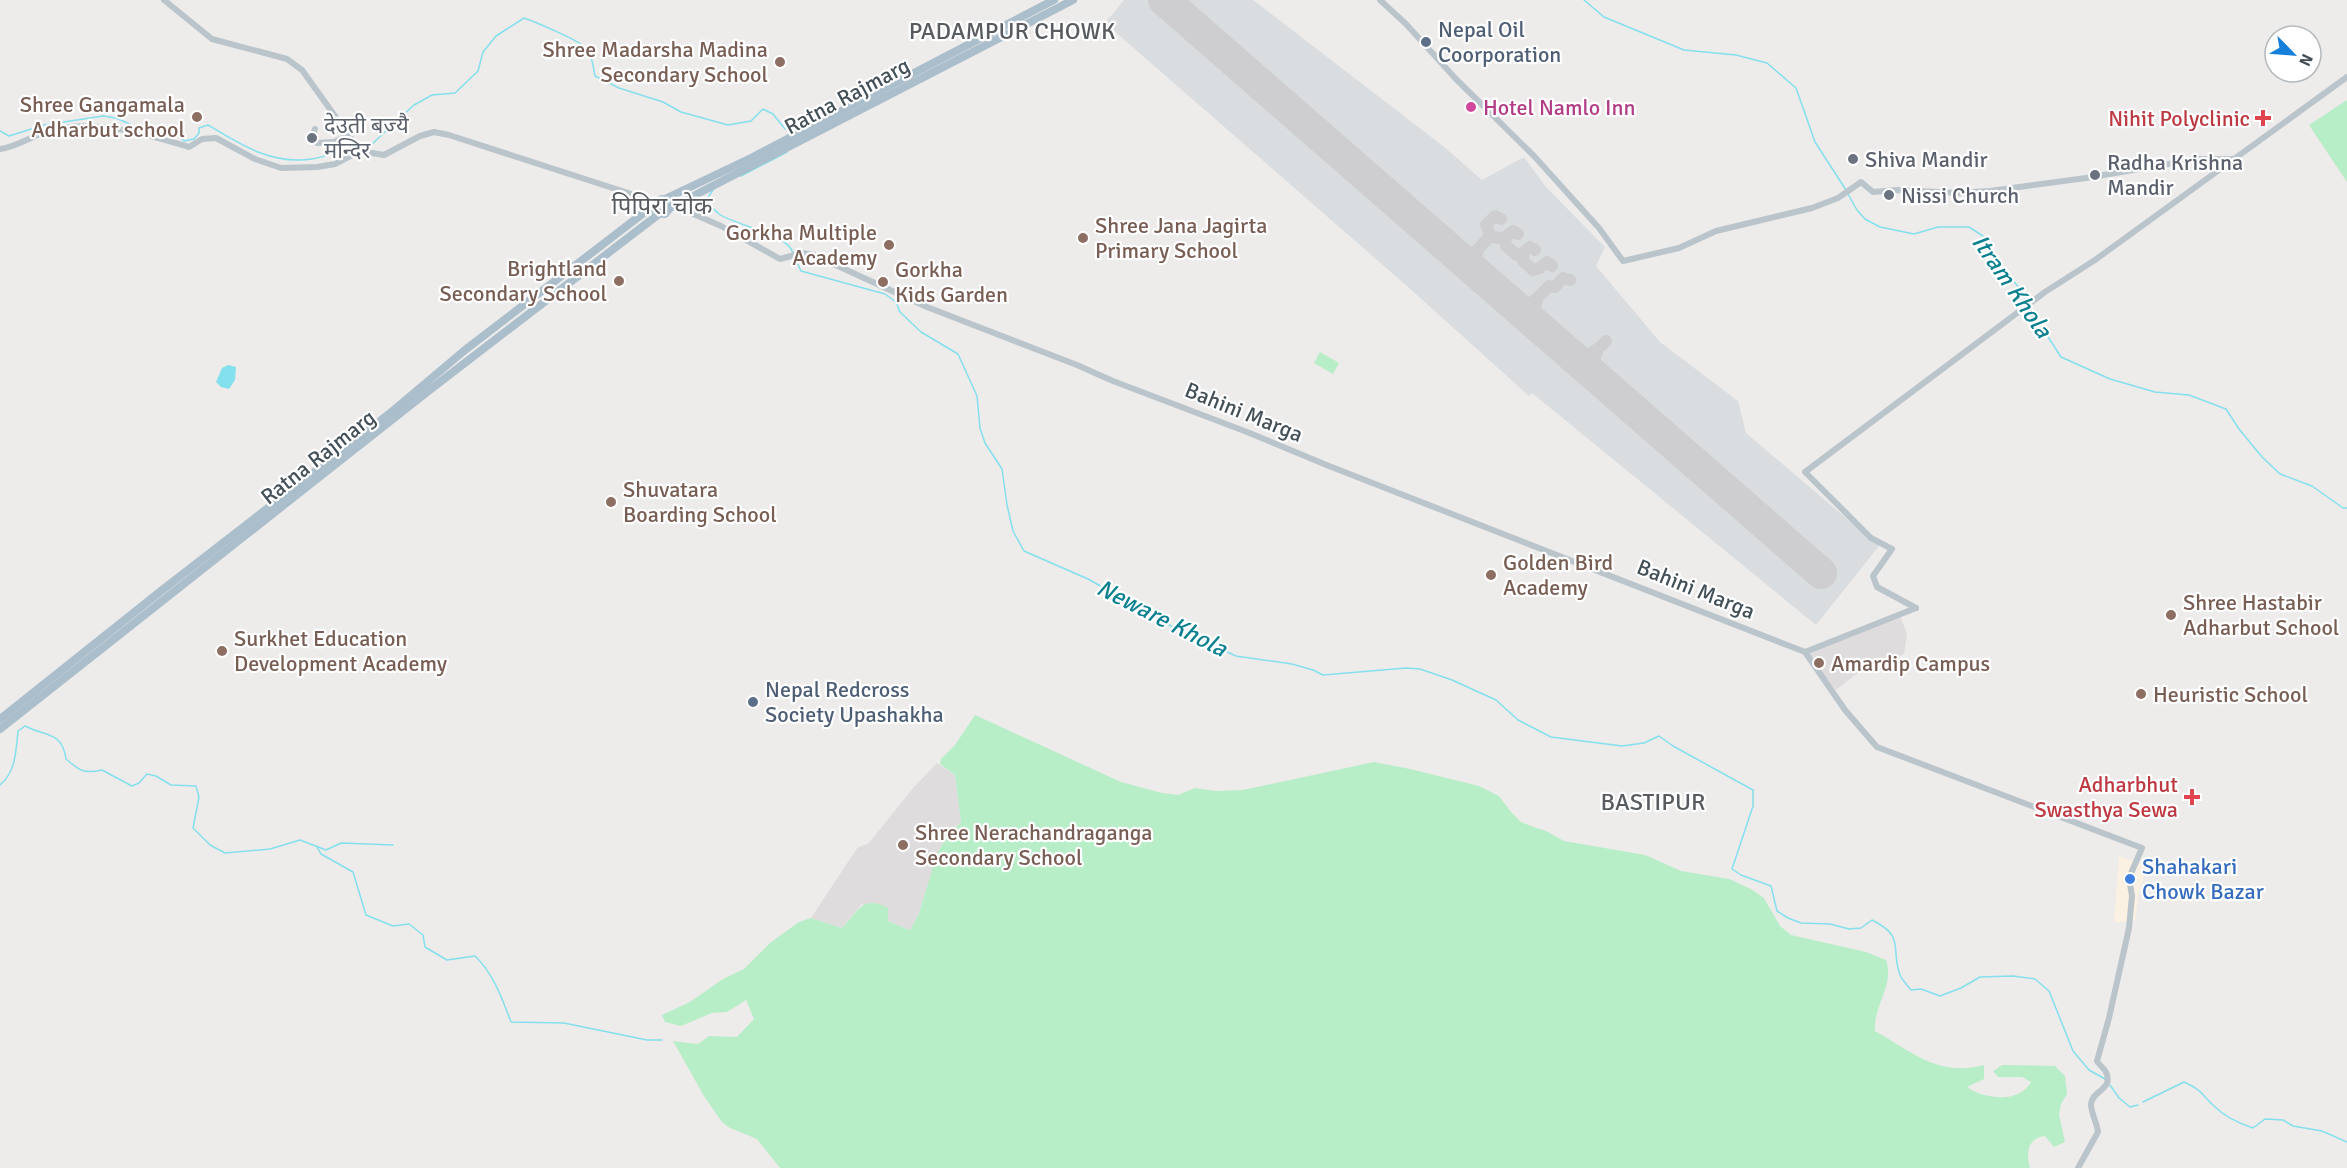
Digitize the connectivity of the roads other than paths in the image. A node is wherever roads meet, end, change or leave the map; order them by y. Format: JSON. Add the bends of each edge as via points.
{"nodes":[{"id":1,"x":164,"y":0,"type":"edge"},
{"id":2,"x":1054,"y":0,"type":"edge"},
{"id":3,"x":1073,"y":0,"type":"edge"},
{"id":4,"x":1380,"y":0,"type":"edge"},
{"id":5,"x":2347,"y":77,"type":"edge"},
{"id":6,"x":315,"y":129,"type":"dead end"},
{"id":7,"x":349,"y":135,"type":"junction"},
{"id":8,"x":0,"y":149,"type":"edge"},
{"id":9,"x":360,"y":151,"type":"junction"},
{"id":10,"x":2236,"y":159,"type":"junction"},
{"id":11,"x":665,"y":199,"type":"junction"},
{"id":12,"x":655,"y":204,"type":"junction"},
{"id":13,"x":672,"y":207,"type":"junction"},
{"id":14,"x":659,"y":214,"type":"junction"},
{"id":15,"x":1805,"y":652,"type":"junction"},
{"id":16,"x":0,"y":719,"type":"edge"},
{"id":17,"x":0,"y":729,"type":"edge"},
{"id":18,"x":2078,"y":1168,"type":"edge"}],
"edges":[{"from":1,"to":7,"type":"street","via":[[212,39],[287,59],[302,70]]},
{"from":2,"to":11,"type":"main road","name":"Ratna Rajmarg"},
{"from":3,"to":13,"type":"main road","name":"Ratna Rajmarg"},
{"from":4,"to":10,"type":"street","via":[[1534,156],[1599,228],[1623,261],[1679,248],[1716,231],[1812,208],[1838,198],[1861,182],[1873,192],[1958,193],[2097,177],[2198,159]]},
{"from":5,"to":10,"type":"street"},
{"from":6,"to":7,"type":"street","via":[[317,143],[334,142]]},
{"from":7,"to":9,"type":"street"},
{"from":8,"to":9,"type":"street","via":[[48,131],[93,126],[131,131],[189,147],[202,139],[216,138],[281,168],[335,164]]},
{"from":9,"to":12,"type":"street","via":[[384,155],[420,135],[441,133]]},
{"from":10,"to":15,"type":"street","via":[[2031,303],[1805,472],[1871,538],[1892,549],[1873,576],[1877,587],[1916,608]]},
{"from":11,"to":12,"type":"main road","name":"Ratna Rajmarg"},
{"from":11,"to":13,"type":"main road"},
{"from":12,"to":14,"type":"main road"},
{"from":12,"to":16,"type":"main road","name":"Ratna Rajmarg"},
{"from":13,"to":14,"type":"main road","name":"Ratna Rajmarg"},
{"from":13,"to":15,"type":"street","name":"Bahini Marga","via":[[721,226],[780,259],[796,254],[814,255],[927,307]]},
{"from":14,"to":17,"type":"main road","name":"Ratna Rajmarg"},
{"from":15,"to":18,"type":"street","via":[[1845,710],[1877,747],[2142,848],[2129,879],[2129,928],[2097,1061],[2105,1070],[2107,1081],[2105,1089],[2091,1103],[2098,1132]]}]}
